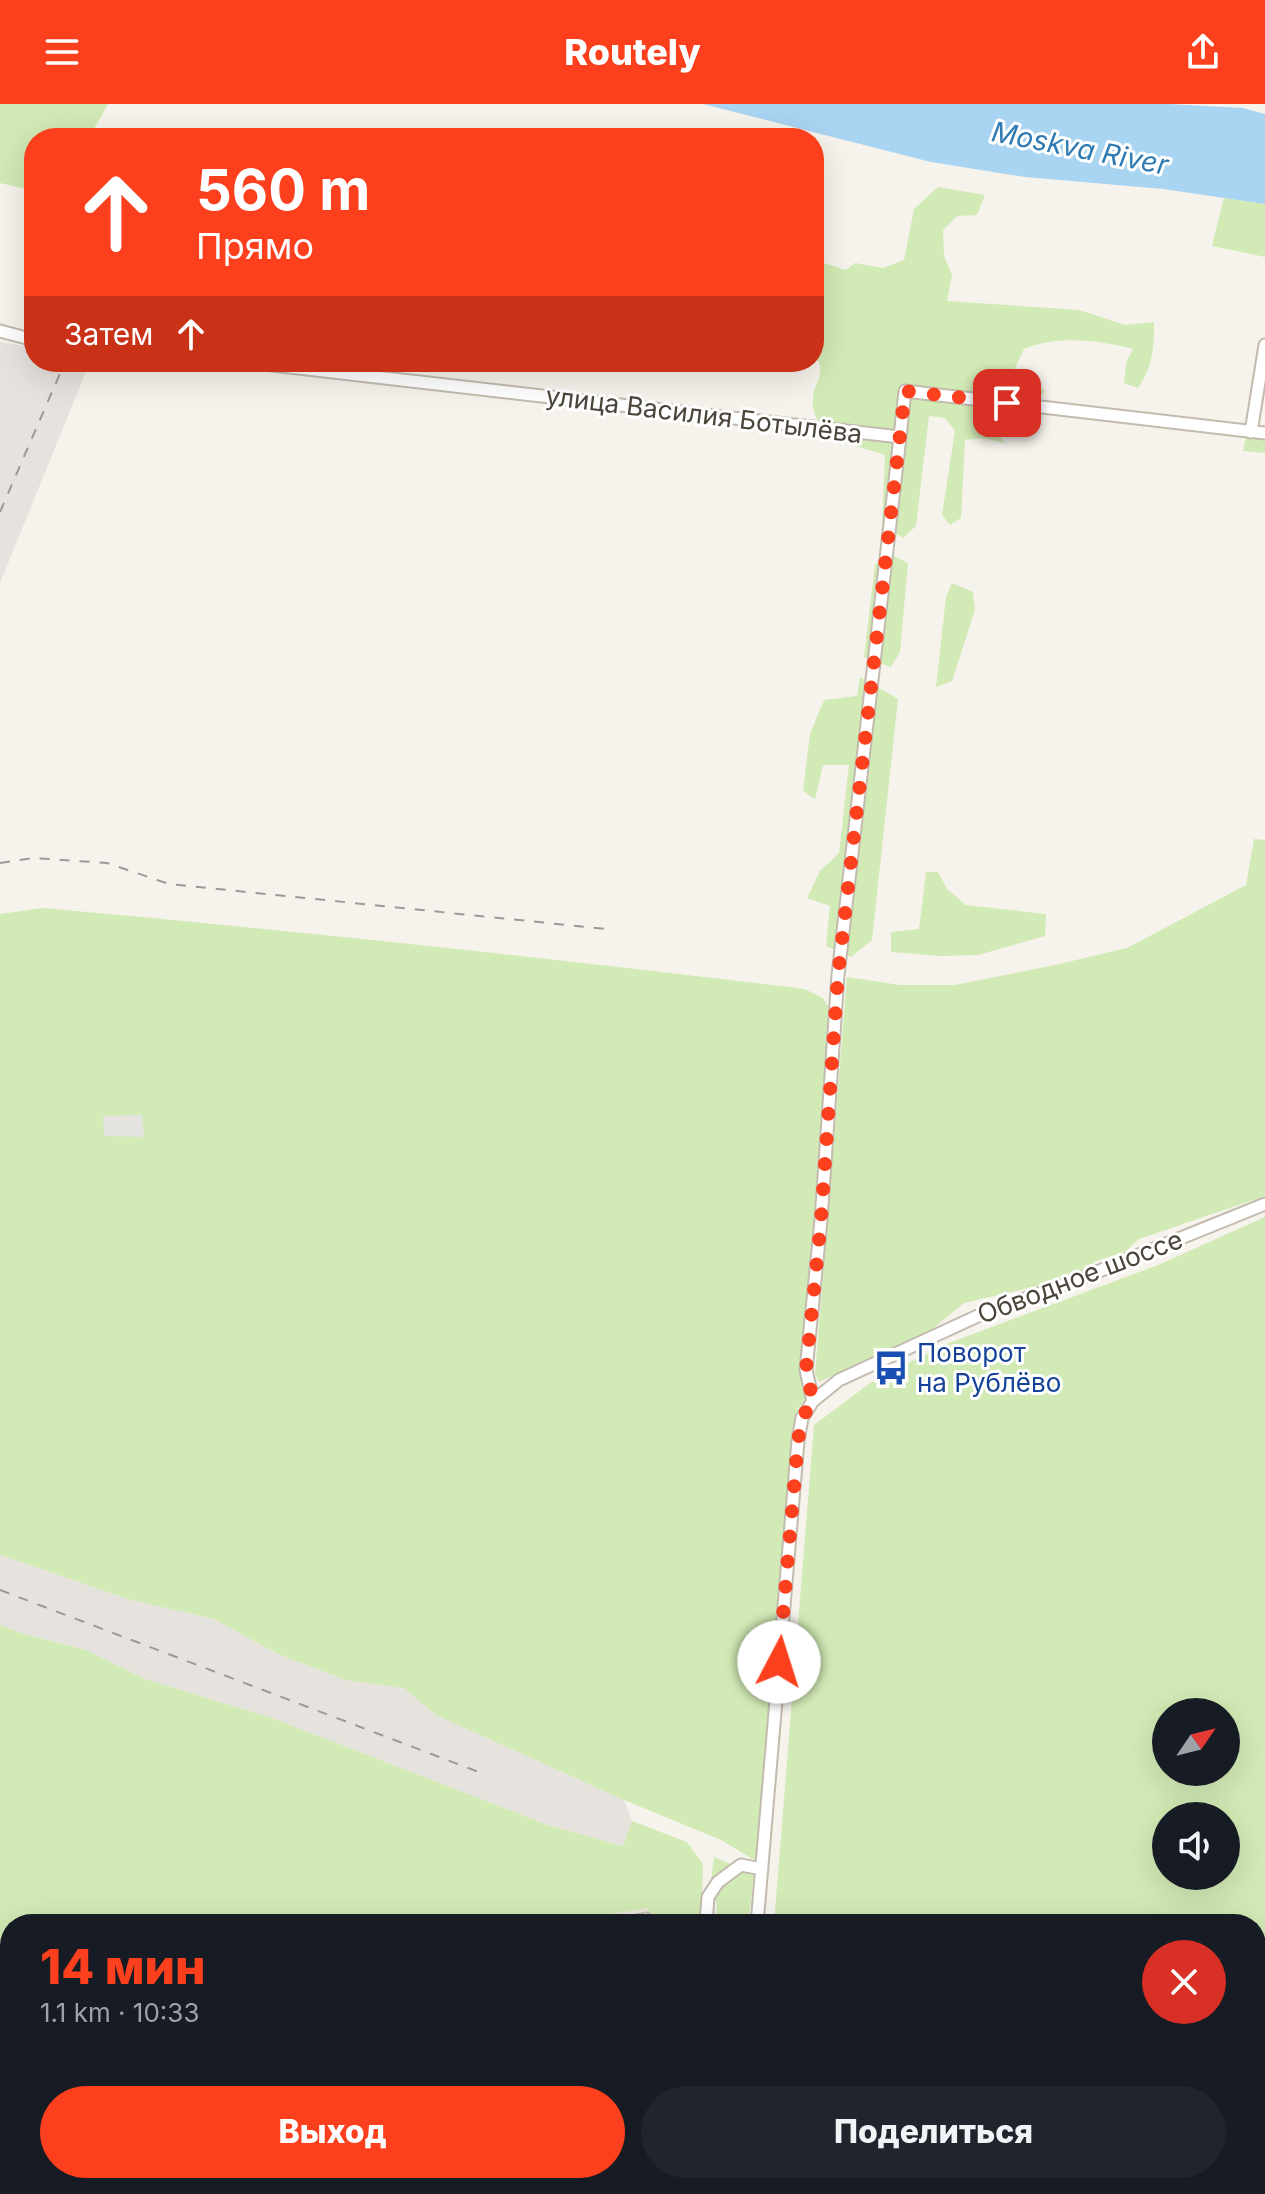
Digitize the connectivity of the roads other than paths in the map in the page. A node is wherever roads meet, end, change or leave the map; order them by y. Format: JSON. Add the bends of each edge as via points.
{"nodes":[{"id":1,"x":0,"y":331,"type":"edge"},
{"id":2,"x":24,"y":337,"type":"edge"},
{"id":3,"x":1265,"y":345,"type":"edge"},
{"id":4,"x":332,"y":372,"type":"edge"},
{"id":5,"x":1251,"y":432,"type":"junction"},
{"id":6,"x":1265,"y":433,"type":"edge"},
{"id":7,"x":900,"y":437,"type":"junction"},
{"id":8,"x":1265,"y":1204,"type":"edge"},
{"id":9,"x":813,"y":1401,"type":"junction"},
{"id":10,"x":762,"y":1869,"type":"junction"},
{"id":11,"x":707,"y":1914,"type":"edge"},
{"id":12,"x":758,"y":1914,"type":"edge"}],
"edges":[{"from":1,"to":2,"type":"street"},
{"from":3,"to":5,"type":"street"},
{"from":4,"to":7,"type":"street","name":"улица Василия Ботылёва"},
{"from":5,"to":6,"type":"street","name":"улица Василия Ботылёва"},
{"from":5,"to":7,"type":"street","name":"улица Василия Ботылёва","via":[[905,391]]},
{"from":7,"to":9,"type":"street","via":[[838,975],[806,1370]]},
{"from":8,"to":9,"type":"street","name":"Обводное шоссе","via":[[982,1314],[839,1380]]},
{"from":9,"to":10,"type":"street","via":[[802,1418],[798,1441]]},
{"from":10,"to":11,"type":"street","via":[[741,1865],[718,1882],[708,1897]]},
{"from":10,"to":12,"type":"street"}]}
